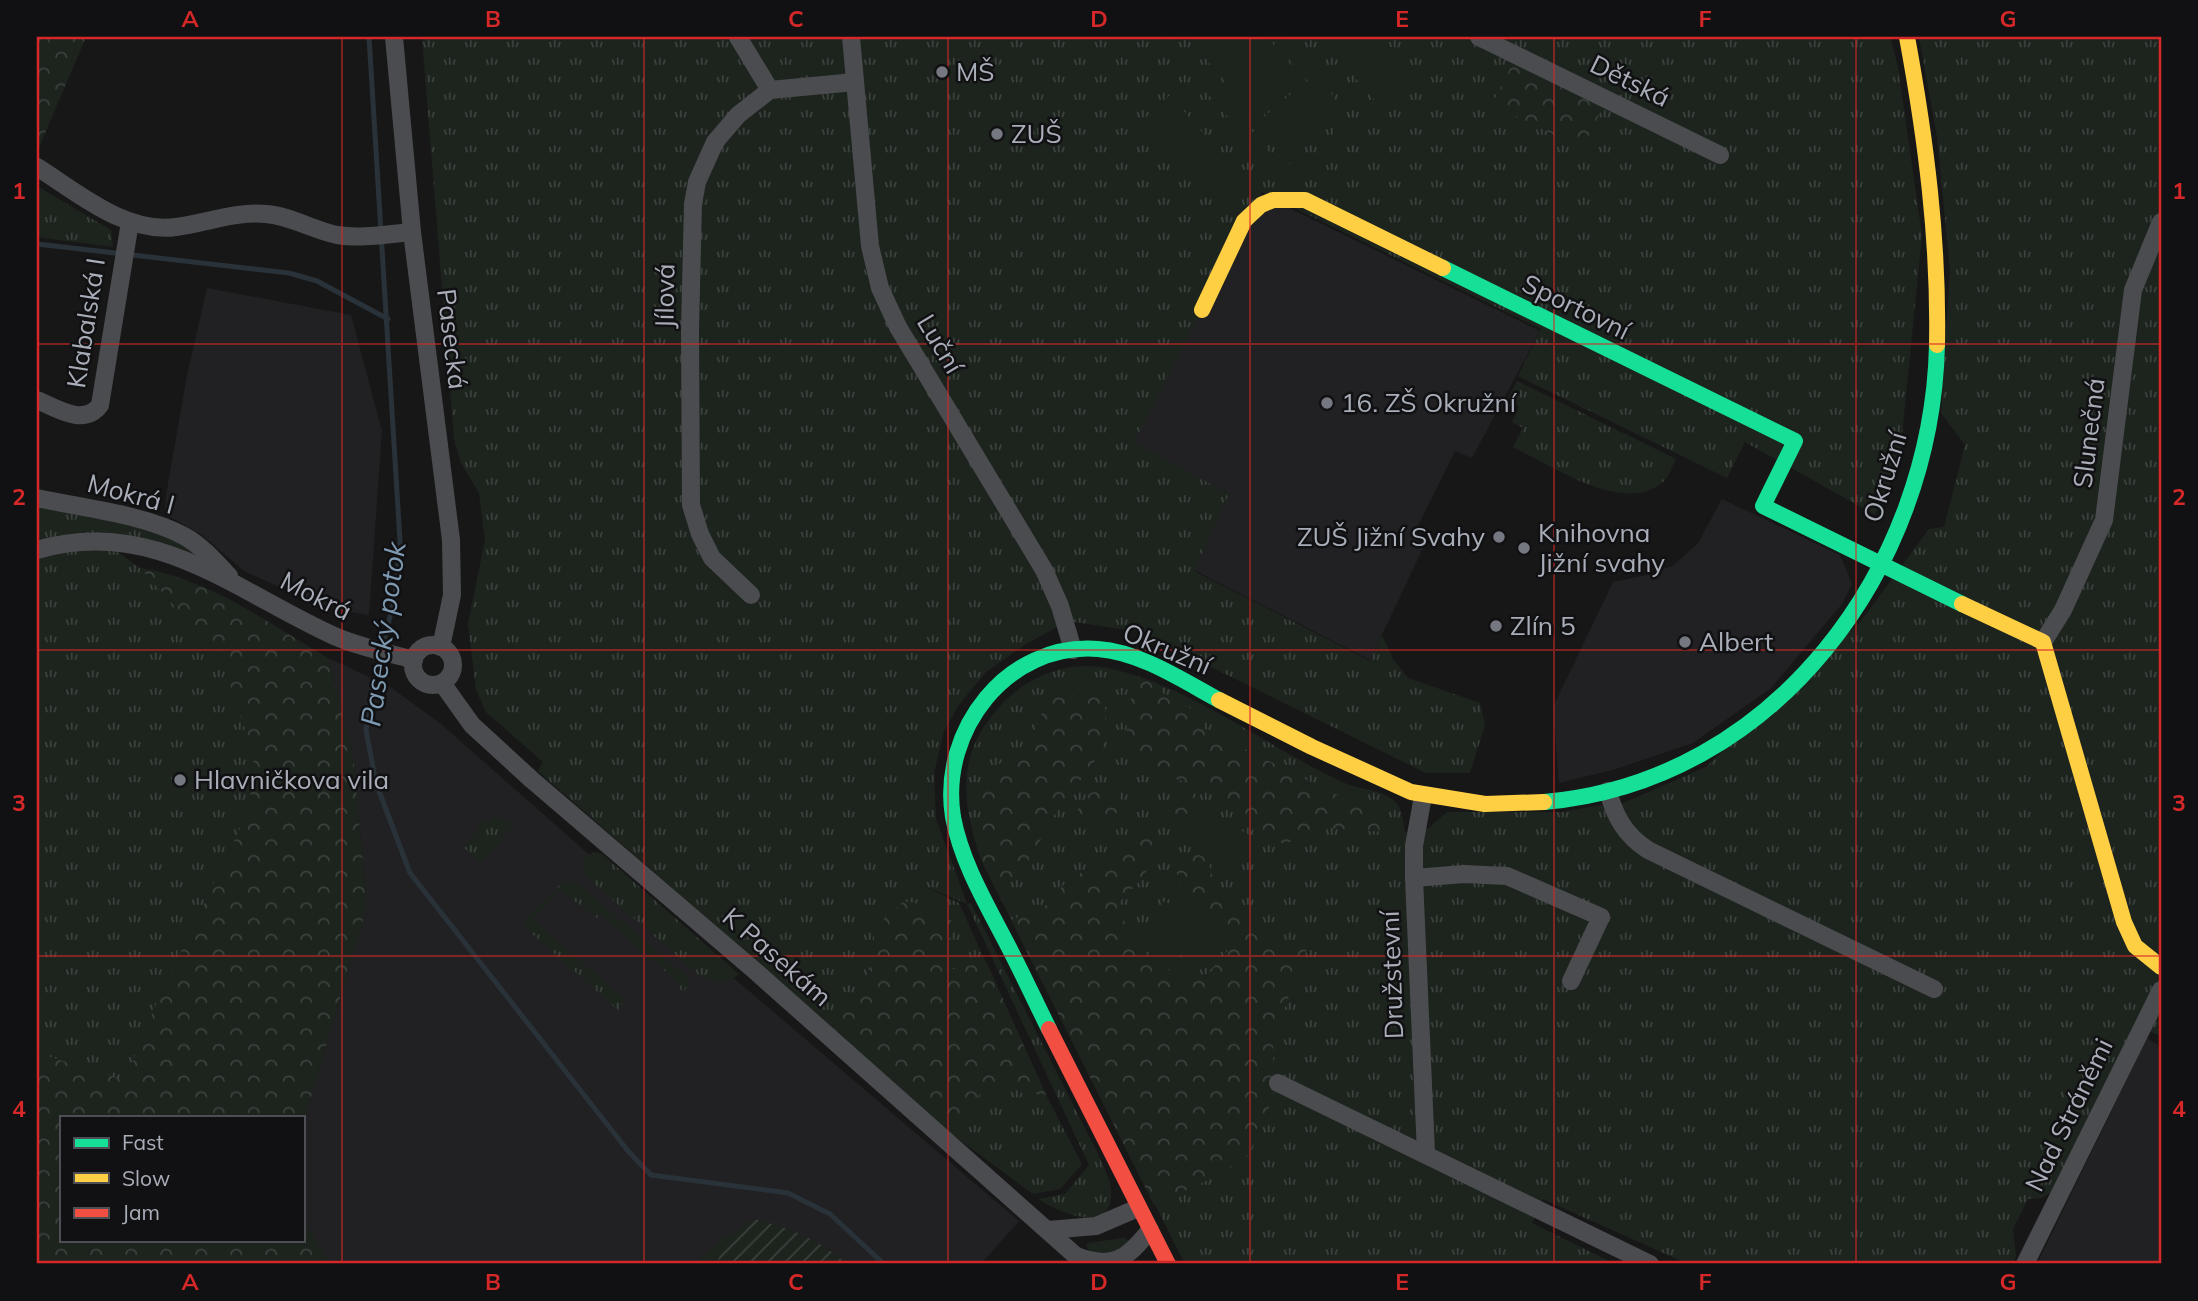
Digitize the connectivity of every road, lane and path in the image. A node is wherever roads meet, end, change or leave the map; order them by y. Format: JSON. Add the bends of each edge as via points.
{"nodes":[{"id":1,"x":394,"y":37,"type":"edge"},
{"id":2,"x":738,"y":37,"type":"edge"},
{"id":3,"x":851,"y":37,"type":"edge"},
{"id":4,"x":1479,"y":37,"type":"edge"},
{"id":5,"x":1907,"y":37,"type":"edge"},
{"id":6,"x":855,"y":82,"type":"junction"},
{"id":7,"x":770,"y":90,"type":"junction"},
{"id":8,"x":1720,"y":155,"type":"dead end"},
{"id":9,"x":37,"y":166,"type":"edge"},
{"id":10,"x":130,"y":222,"type":"junction"},
{"id":11,"x":2161,"y":222,"type":"edge"},
{"id":12,"x":404,"y":233,"type":"junction"},
{"id":13,"x":1202,"y":310,"type":"dead end"},
{"id":14,"x":37,"y":400,"type":"edge"},
{"id":15,"x":37,"y":498,"type":"edge"},
{"id":16,"x":37,"y":551,"type":"edge"},
{"id":17,"x":1880,"y":566,"type":"junction"},
{"id":18,"x":236,"y":583,"type":"junction"},
{"id":19,"x":751,"y":595,"type":"dead end"},
{"id":20,"x":2043,"y":642,"type":"junction"},
{"id":21,"x":440,"y":647,"type":"junction"},
{"id":22,"x":1073,"y":650,"type":"junction"},
{"id":23,"x":414,"y":660,"type":"junction"},
{"id":24,"x":442,"y":683,"type":"junction"},
{"id":25,"x":1608,"y":791,"type":"junction"},
{"id":26,"x":1423,"y":796,"type":"junction"},
{"id":27,"x":1414,"y":878,"type":"junction"},
{"id":28,"x":2161,"y":967,"type":"edge"},
{"id":29,"x":1571,"y":981,"type":"dead end"},
{"id":30,"x":1934,"y":989,"type":"dead end"},
{"id":31,"x":2161,"y":990,"type":"edge"},
{"id":32,"x":1278,"y":1083,"type":"dead end"},
{"id":33,"x":1426,"y":1153,"type":"junction"},
{"id":34,"x":1138,"y":1208,"type":"junction"},
{"id":35,"x":1048,"y":1230,"type":"junction"},
{"id":36,"x":1150,"y":1230,"type":"junction"},
{"id":37,"x":1080,"y":1260,"type":"edge"},
{"id":38,"x":1168,"y":1264,"type":"edge"},
{"id":39,"x":1650,"y":1264,"type":"edge"},
{"id":40,"x":2025,"y":1264,"type":"edge"}],
"edges":[{"from":1,"to":12,"type":"street","name":"Pasecká"},
{"from":2,"to":7,"type":"street"},
{"from":3,"to":6,"type":"street","name":"Luční"},
{"from":4,"to":8,"type":"street","name":"Dětská"},
{"from":5,"to":17,"type":"street","name":"Okružní","via":[[1930,194],[1937,333],[1919,466],[1896,536]]},
{"from":6,"to":7,"type":"street"},
{"from":6,"to":22,"type":"street","name":"Luční","via":[[870,246],[880,288],[898,327],[1044,570]]},
{"from":7,"to":19,"type":"street","name":"Jílová","via":[[738,114],[715,142],[693,204],[691,505],[712,558]]},
{"from":9,"to":10,"type":"street"},
{"from":10,"to":12,"type":"street","via":[[175,228],[247,213],[268,214],[339,235]]},
{"from":10,"to":14,"type":"street","name":"Klabalská I","via":[[100,405],[80,416]]},
{"from":11,"to":20,"type":"street","name":"Slunečná","via":[[2133,290],[2104,520],[2063,610]]},
{"from":12,"to":21,"type":"street","name":"Pasecká","via":[[451,540],[452,595]]},
{"from":13,"to":17,"type":"street","name":"Sportovní","via":[[1244,218],[1261,203],[1283,197],[1305,200],[1794,441],[1763,506]]},
{"from":15,"to":18,"type":"street","name":"Mokrá I","via":[[183,535]]},
{"from":16,"to":18,"type":"street","via":[[80,541],[134,543]]},
{"from":17,"to":20,"type":"street"},
{"from":17,"to":25,"type":"street","name":"Okružní","via":[[1828,650],[1769,711],[1701,756]]},
{"from":18,"to":23,"type":"street","name":"Mokrá","via":[[331,635]]},
{"from":20,"to":28,"type":"street","via":[[2124,922],[2135,946]]},
{"from":21,"to":23,"type":"street","via":[[425,647]]},
{"from":21,"to":24,"type":"street","via":[[450,655],[453,668]]},
{"from":22,"to":26,"type":"street","name":"Okružní","via":[[1100,649],[1138,660],[1314,749]]},
{"from":22,"to":34,"type":"street","name":"Okružní","via":[[1013,672],[980,703],[955,755],[953,819],[964,853]]},
{"from":23,"to":24,"type":"street","via":[[415,673],[423,682]]},
{"from":24,"to":35,"type":"street","name":"K Pasekám","via":[[471,725]]},
{"from":25,"to":26,"type":"street","name":"Okružní","via":[[1538,802],[1489,803]]},
{"from":25,"to":30,"type":"street","via":[[1627,835],[1648,850]]},
{"from":26,"to":27,"type":"street","name":"Družstevní"},
{"from":27,"to":29,"type":"street","via":[[1507,876],[1601,917]]},
{"from":27,"to":33,"type":"street","name":"Družstevní"},
{"from":31,"to":40,"type":"street","name":"Nad Stráněmi"},
{"from":32,"to":33,"type":"street"},
{"from":33,"to":39,"type":"street"},
{"from":34,"to":35,"type":"street","via":[[1111,1222],[1080,1230]]},
{"from":34,"to":36,"type":"street","name":"Okružní"},
{"from":35,"to":37,"type":"street","name":"K Pasekám"},
{"from":36,"to":37,"type":"street","via":[[1133,1251],[1117,1260]]},
{"from":36,"to":38,"type":"street","name":"Okružní"}]}
